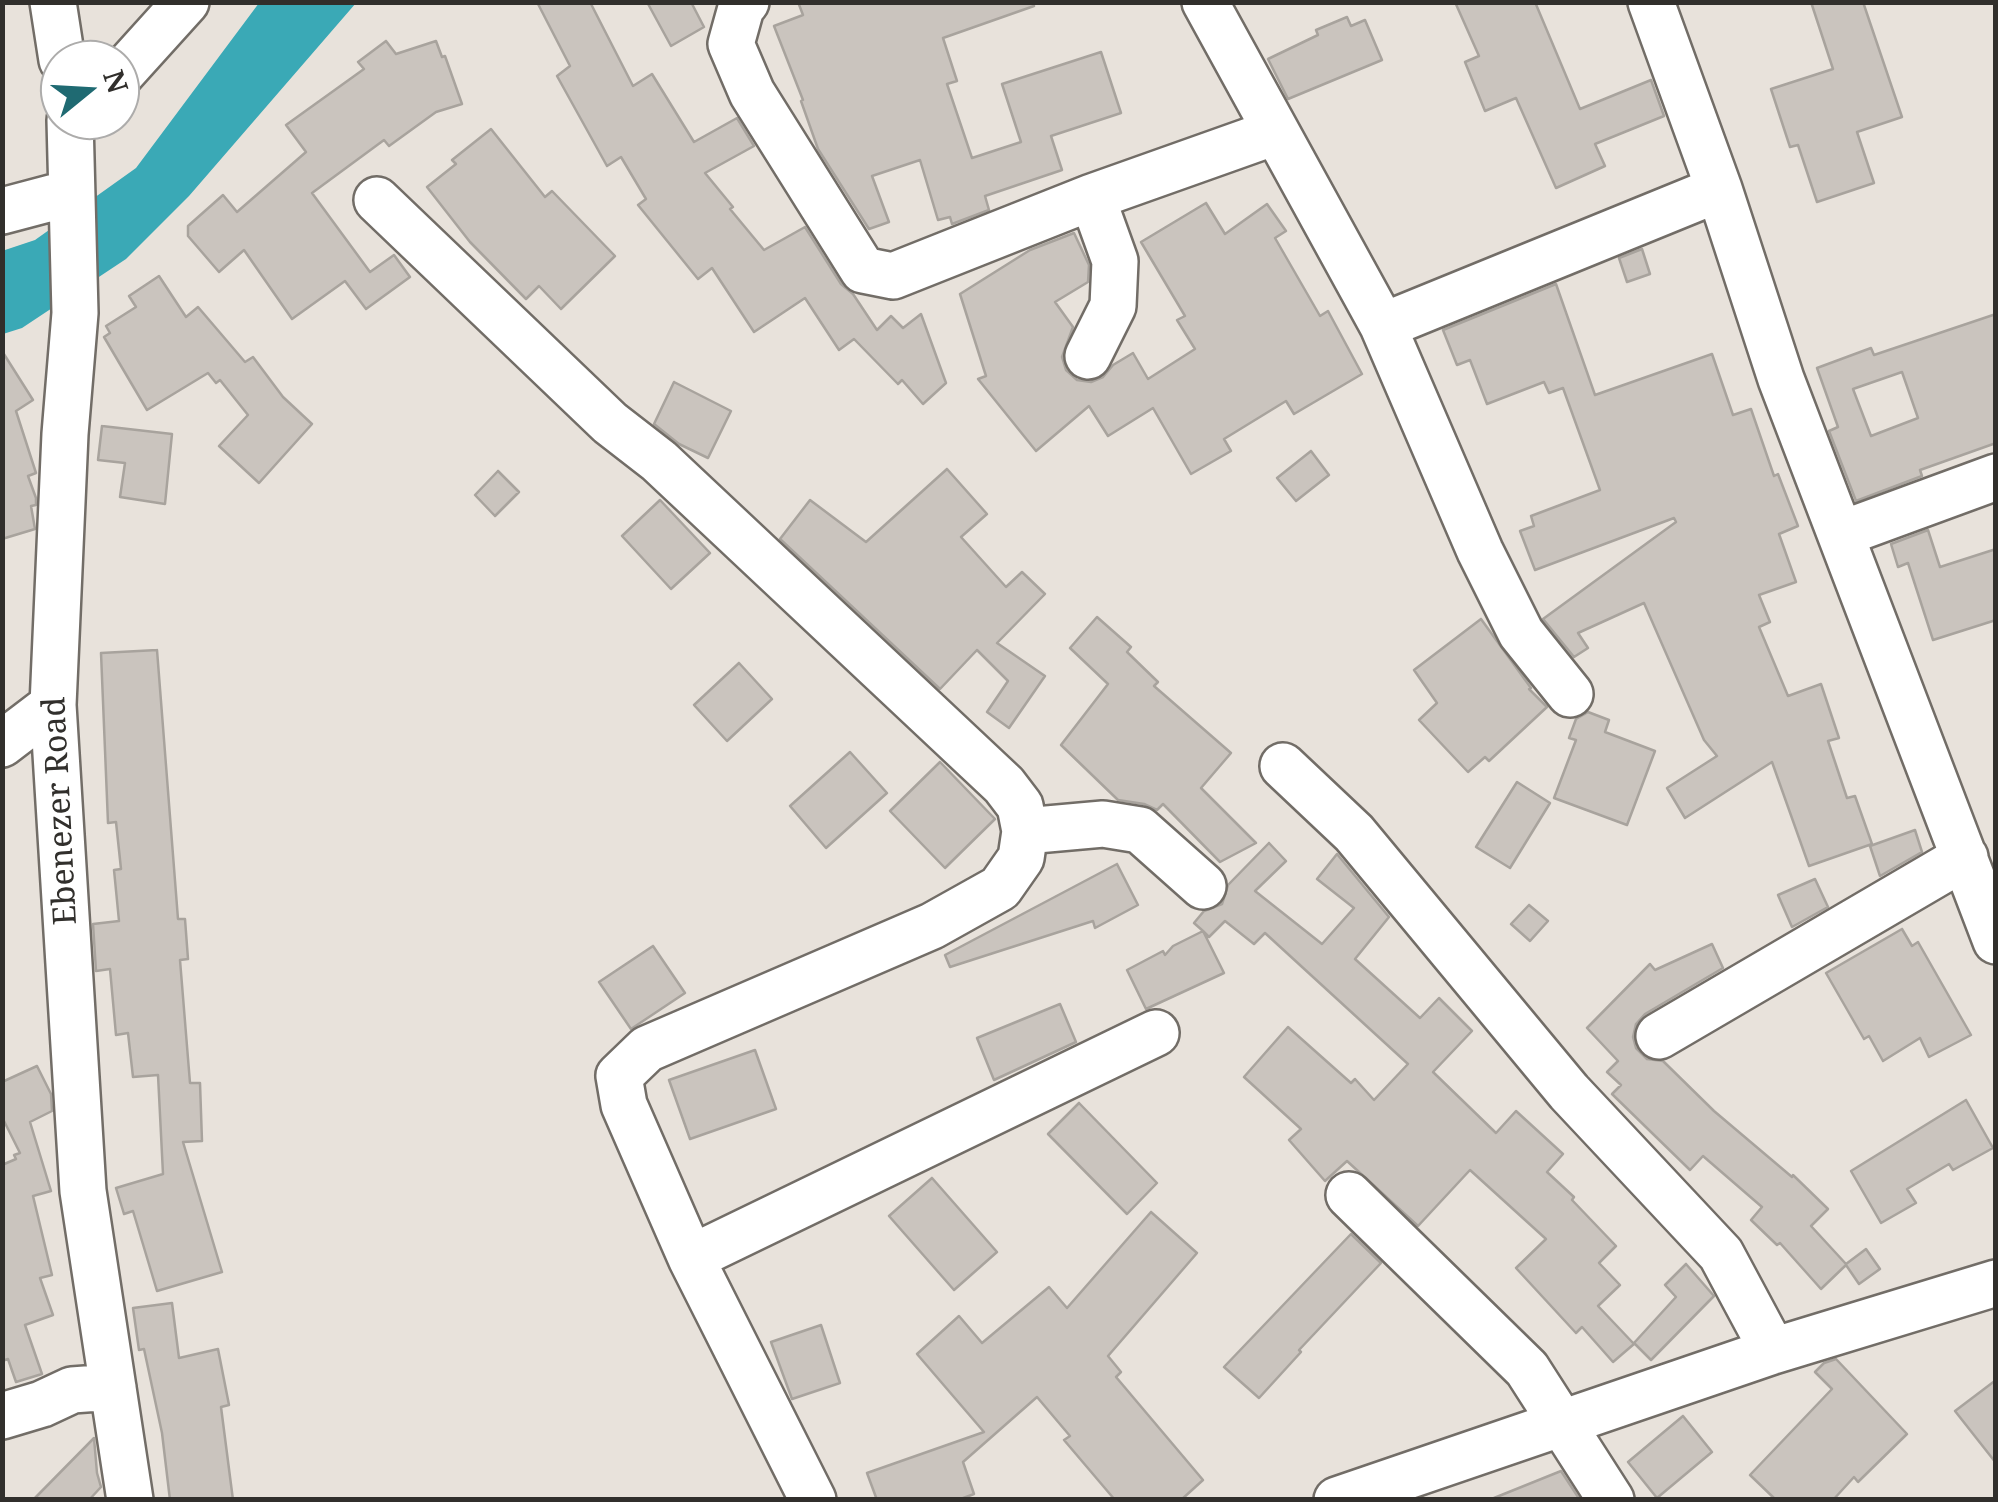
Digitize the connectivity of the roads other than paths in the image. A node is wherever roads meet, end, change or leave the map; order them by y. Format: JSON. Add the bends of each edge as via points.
{"nodes":[{"id":1,"x":53,"y":2,"type":"edge"},
{"id":2,"x":186,"y":2,"type":"edge"},
{"id":3,"x":746,"y":2,"type":"edge"},
{"id":4,"x":1205,"y":2,"type":"edge"},
{"id":5,"x":1651,"y":2,"type":"edge"},
{"id":6,"x":59,"y":40,"type":"edge"},
{"id":7,"x":140,"y":53,"type":"edge"},
{"id":8,"x":1275,"y":132,"type":"junction"},
{"id":9,"x":73,"y":140,"type":"edge"},
{"id":10,"x":1720,"y":189,"type":"junction"},
{"id":11,"x":1092,"y":197,"type":"junction"},
{"id":12,"x":71,"y":199,"type":"junction"},
{"id":13,"x":377,"y":200,"type":"dead end"},
{"id":14,"x":2,"y":211,"type":"edge"},
{"id":15,"x":1382,"y":326,"type":"junction"},
{"id":16,"x":1088,"y":356,"type":"dead end"},
{"id":17,"x":1996,"y":477,"type":"edge"},
{"id":18,"x":1841,"y":534,"type":"junction"},
{"id":19,"x":1570,"y":694,"type":"dead end"},
{"id":20,"x":53,"y":705,"type":"junction"},
{"id":21,"x":2,"y":744,"type":"edge"},
{"id":22,"x":1283,"y":766,"type":"dead end"},
{"id":23,"x":1025,"y":830,"type":"junction"},
{"id":24,"x":1965,"y":856,"type":"junction"},
{"id":25,"x":1203,"y":886,"type":"dead end"},
{"id":26,"x":1996,"y":941,"type":"edge"},
{"id":27,"x":1156,"y":1033,"type":"dead end"},
{"id":28,"x":1659,"y":1036,"type":"dead end"},
{"id":29,"x":1349,"y":1194,"type":"dead end"},
{"id":30,"x":692,"y":1258,"type":"junction"},
{"id":31,"x":1996,"y":1283,"type":"edge"},
{"id":32,"x":1774,"y":1350,"type":"junction"},
{"id":33,"x":113,"y":1387,"type":"junction"},
{"id":34,"x":2,"y":1416,"type":"edge"},
{"id":35,"x":1560,"y":1424,"type":"junction"},
{"id":36,"x":130,"y":1500,"type":"edge"},
{"id":37,"x":813,"y":1500,"type":"edge"},
{"id":38,"x":1337,"y":1500,"type":"edge"},
{"id":39,"x":1611,"y":1500,"type":"edge"}],
"edges":[{"from":1,"to":6,"type":"street"},
{"from":2,"to":7,"type":"street"},
{"from":3,"to":11,"type":"street","via":[[731,44],[752,93],[863,270],[893,276]]},
{"from":4,"to":8,"type":"street"},
{"from":5,"to":10,"type":"street"},
{"from":8,"to":11,"type":"street"},
{"from":8,"to":15,"type":"street"},
{"from":9,"to":12,"type":"street","name":"Ebenezer Road"},
{"from":10,"to":15,"type":"street"},
{"from":10,"to":18,"type":"street"},
{"from":11,"to":16,"type":"street","via":[[1114,261],[1113,306]]},
{"from":12,"to":14,"type":"street"},
{"from":12,"to":20,"type":"street","name":"Ebenezer Road","via":[[74,313]]},
{"from":13,"to":23,"type":"street","via":[[1004,785],[1020,806]]},
{"from":15,"to":19,"type":"street","via":[[1520,633]]},
{"from":17,"to":18,"type":"street"},
{"from":18,"to":24,"type":"street"},
{"from":20,"to":21,"type":"street"},
{"from":20,"to":33,"type":"street","name":"Ebenezer Road","via":[[83,1192]]},
{"from":22,"to":32,"type":"street","via":[[1354,833],[1569,1092],[1721,1254]]},
{"from":23,"to":25,"type":"street","via":[[1103,824],[1140,830]]},
{"from":23,"to":30,"type":"street","via":[[1020,858],[1000,888],[932,926],[647,1049],[619,1076],[624,1104]]},
{"from":24,"to":26,"type":"street"},
{"from":24,"to":28,"type":"street"},
{"from":27,"to":30,"type":"street"},
{"from":29,"to":35,"type":"street","via":[[1527,1369]]},
{"from":30,"to":37,"type":"street"},
{"from":31,"to":32,"type":"street"},
{"from":32,"to":35,"type":"street"},
{"from":33,"to":34,"type":"street","via":[[72,1390]]},
{"from":33,"to":36,"type":"street","name":"Ebenezer Road"},
{"from":35,"to":38,"type":"street"},
{"from":35,"to":39,"type":"street"}]}
